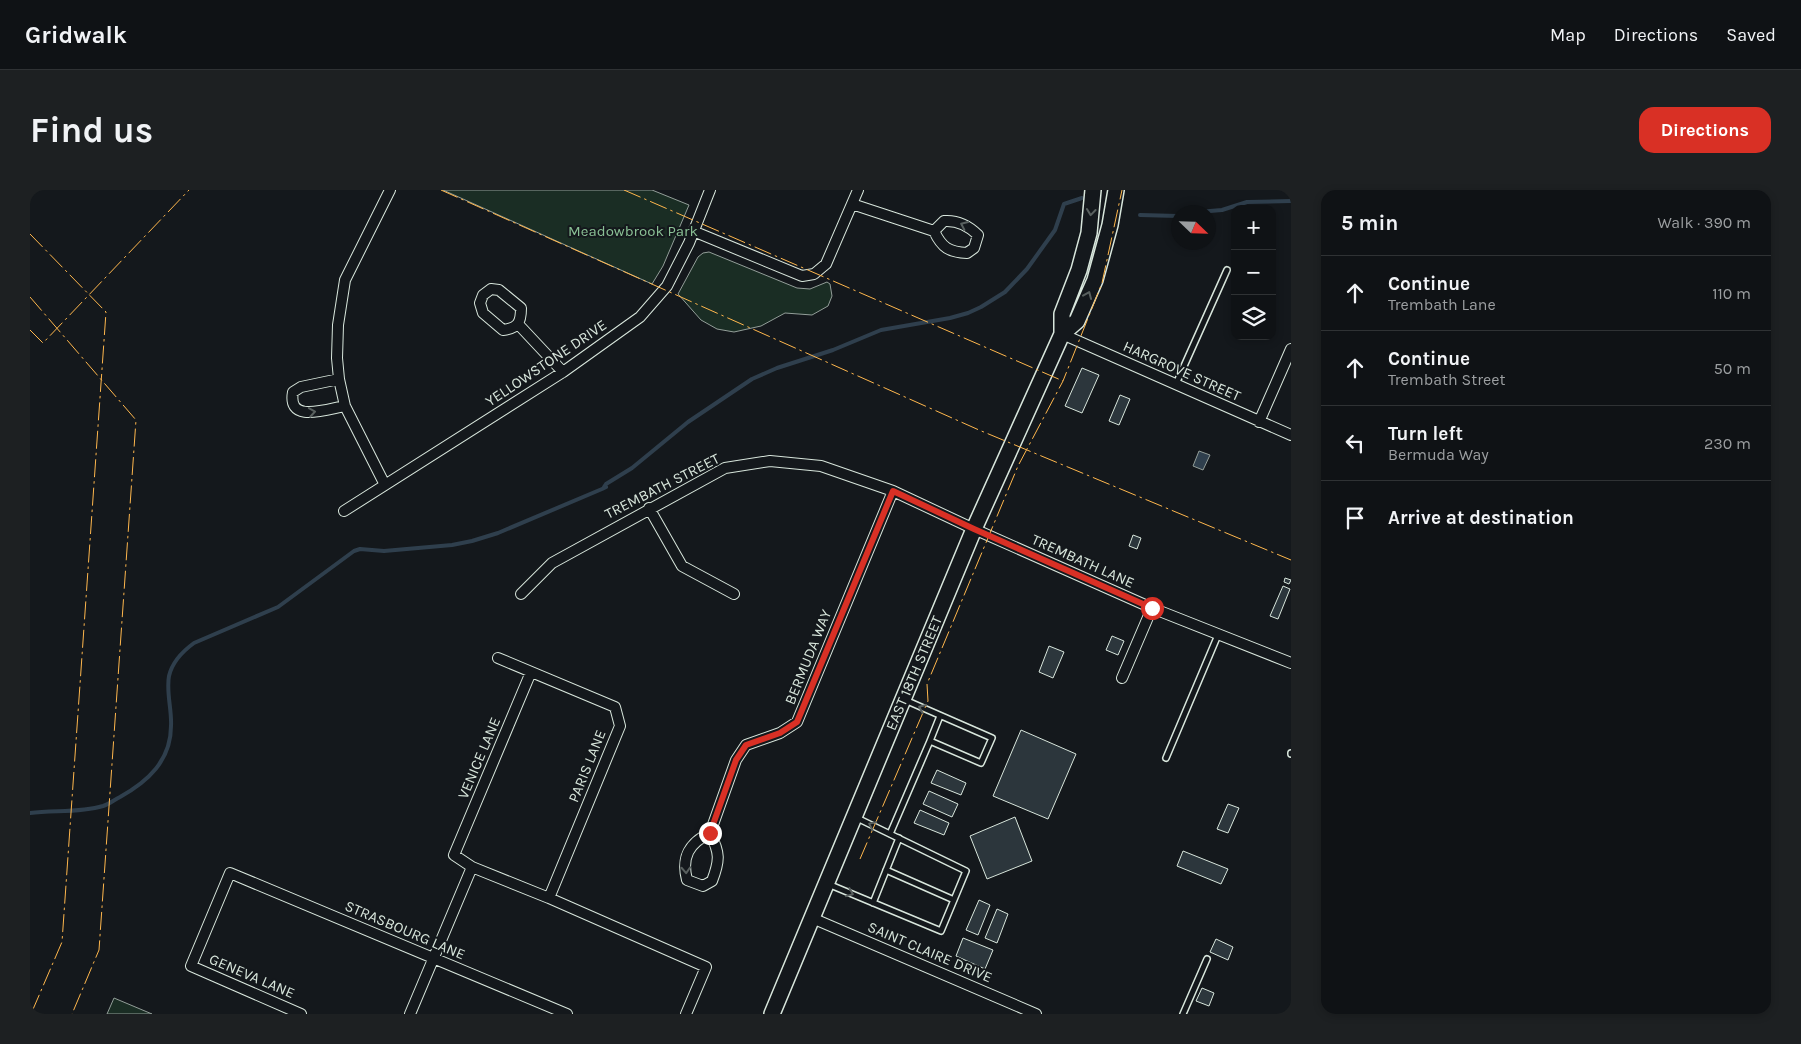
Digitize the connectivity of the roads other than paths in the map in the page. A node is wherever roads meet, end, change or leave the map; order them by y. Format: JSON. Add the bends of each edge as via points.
{"nodes":[{"id":1,"x":390,"y":190,"type":"edge"},
{"id":2,"x":710,"y":190,"type":"edge"},
{"id":3,"x":858,"y":190,"type":"edge"},
{"id":4,"x":1094,"y":190,"type":"edge"},
{"id":5,"x":1116,"y":190,"type":"edge"},
{"id":6,"x":852,"y":204,"type":"junction"},
{"id":7,"x":694,"y":231,"type":"junction"},
{"id":8,"x":934,"y":231,"type":"dead end"},
{"id":9,"x":1227,"y":270,"type":"dead end"},
{"id":10,"x":518,"y":324,"type":"dead end"},
{"id":11,"x":1062,"y":334,"type":"junction"},
{"id":12,"x":1291,"y":349,"type":"edge"},
{"id":13,"x":563,"y":372,"type":"junction"},
{"id":14,"x":339,"y":379,"type":"junction"},
{"id":15,"x":1176,"y":385,"type":"junction"},
{"id":16,"x":345,"y":406,"type":"junction"},
{"id":17,"x":1259,"y":422,"type":"junction"},
{"id":18,"x":1291,"y":435,"type":"edge"},
{"id":19,"x":385,"y":485,"type":"junction"},
{"id":20,"x":893,"y":491,"type":"junction"},
{"id":21,"x":649,"y":508,"type":"junction"},
{"id":22,"x":344,"y":511,"type":"dead end"},
{"id":23,"x":974,"y":529,"type":"junction"},
{"id":24,"x":521,"y":594,"type":"dead end"},
{"id":25,"x":734,"y":594,"type":"dead end"},
{"id":26,"x":1152,"y":608,"type":"junction"},
{"id":27,"x":1218,"y":634,"type":"junction"},
{"id":28,"x":498,"y":658,"type":"dead end"},
{"id":29,"x":1291,"y":663,"type":"edge"},
{"id":30,"x":531,"y":672,"type":"junction"},
{"id":31,"x":1122,"y":678,"type":"dead end"},
{"id":32,"x":903,"y":700,"type":"junction"},
{"id":33,"x":940,"y":716,"type":"junction"},
{"id":34,"x":930,"y":741,"type":"junction"},
{"id":35,"x":1166,"y":758,"type":"dead end"},
{"id":36,"x":854,"y":816,"type":"junction"},
{"id":37,"x":710,"y":833,"type":"junction"},
{"id":38,"x":890,"y":834,"type":"junction"},
{"id":39,"x":899,"y":838,"type":"junction"},
{"id":40,"x":472,"y":867,"type":"junction"},
{"id":41,"x":886,"y":870,"type":"junction"},
{"id":42,"x":826,"y":884,"type":"junction"},
{"id":43,"x":549,"y":898,"type":"junction"},
{"id":44,"x":954,"y":900,"type":"junction"},
{"id":45,"x":873,"y":903,"type":"junction"},
{"id":46,"x":812,"y":918,"type":"junction"},
{"id":47,"x":434,"y":958,"type":"junction"},
{"id":48,"x":1206,"y":959,"type":"dead end"},
{"id":49,"x":191,"y":966,"type":"joint"},
{"id":50,"x":301,"y":1014,"type":"edge"},
{"id":51,"x":410,"y":1014,"type":"edge"},
{"id":52,"x":567,"y":1014,"type":"edge"},
{"id":53,"x":686,"y":1014,"type":"edge"},
{"id":54,"x":772,"y":1014,"type":"edge"},
{"id":55,"x":1036,"y":1014,"type":"edge"},
{"id":56,"x":1183,"y":1014,"type":"edge"}],
"edges":[{"from":1,"to":14,"type":"street","via":[[345,280],[338,325]]},
{"from":2,"to":7,"type":"street","name":"YELLOWSTONE DRIVE"},
{"from":3,"to":6,"type":"street"},
{"from":4,"to":11,"type":"main road","name":"EAST 18TH STREET","one_way":true,"via":[[1089,233],[1062,314]]},
{"from":11,"to":5,"type":"main road","name":"EAST 18TH STREET","one_way":true,"via":[[1077,321],[1095,280]]},
{"from":6,"to":7,"type":"street","via":[[826,264],[814,274],[802,276]]},
{"from":6,"to":8,"type":"street"},
{"from":7,"to":13,"type":"street","name":"YELLOWSTONE DRIVE","via":[[667,286],[640,317]]},
{"from":9,"to":15,"type":"lane"},
{"from":10,"to":13,"type":"street"},
{"from":11,"to":15,"type":"street","name":"HARGROVE STREET"},
{"from":11,"to":23,"type":"main road","name":"EAST 18TH STREET"},
{"from":12,"to":17,"type":"street"},
{"from":13,"to":19,"type":"street","name":"YELLOWSTONE DRIVE"},
{"from":14,"to":16,"type":"street"},
{"from":14,"to":16,"type":"street","one_way":true,"via":[[301,387],[294,392],[292,401],[294,407],[304,413]]},
{"from":15,"to":17,"type":"street","name":"HARGROVE STREET"},
{"from":16,"to":19,"type":"street"},
{"from":17,"to":18,"type":"street","name":"HARGROVE STREET"},
{"from":19,"to":22,"type":"street","name":"YELLOWSTONE DRIVE"},
{"from":20,"to":21,"type":"street","name":"TREMBATH STREET","via":[[821,466],[770,462],[725,468]]},
{"from":20,"to":23,"type":"street","name":"TREMBATH STREET"},
{"from":20,"to":37,"type":"street","name":"BERMUDA WAY","via":[[797,722],[780,733],[746,745],[736,760]]},
{"from":21,"to":24,"type":"street","name":"TREMBATH STREET","via":[[552,563]]},
{"from":21,"to":25,"type":"street","via":[[682,566]]},
{"from":23,"to":26,"type":"street","name":"TREMBATH LANE"},
{"from":23,"to":32,"type":"main road","name":"EAST 18TH STREET"},
{"from":26,"to":27,"type":"street","name":"TREMBATH LANE"},
{"from":26,"to":31,"type":"street"},
{"from":27,"to":29,"type":"street","name":"TREMBATH LANE"},
{"from":27,"to":35,"type":"lane"},
{"from":28,"to":30,"type":"street","name":"PARIS LANE"},
{"from":30,"to":40,"type":"street","name":"VENICE LANE","via":[[454,855]]},
{"from":30,"to":43,"type":"street","name":"PARIS LANE","via":[[615,707],[620,726]]},
{"from":33,"to":32,"type":"lane","one_way":true},
{"from":32,"to":36,"type":"main road","name":"EAST 18TH STREET"},
{"from":33,"to":34,"type":"lane"},
{"from":33,"to":34,"type":"lane","via":[[992,738],[981,763]]},
{"from":34,"to":38,"type":"lane"},
{"from":38,"to":36,"type":"lane","one_way":true},
{"from":36,"to":42,"type":"main road","name":"EAST 18TH STREET"},
{"from":37,"to":37,"type":"street","one_way":true,"via":[[699,838],[688,850],[684,868],[687,880],[703,886],[712,881],[719,858]]},
{"from":38,"to":39,"type":"lane"},
{"from":39,"to":41,"type":"lane"},
{"from":39,"to":44,"type":"lane","via":[[966,871]]},
{"from":40,"to":43,"type":"street"},
{"from":40,"to":47,"type":"street"},
{"from":41,"to":44,"type":"lane"},
{"from":41,"to":45,"type":"lane"},
{"from":42,"to":45,"type":"lane","one_way":true},
{"from":42,"to":46,"type":"main road","name":"EAST 18TH STREET"},
{"from":43,"to":53,"type":"street","via":[[706,967]]},
{"from":44,"to":45,"type":"lane","via":[[941,931]]},
{"from":46,"to":54,"type":"main road","name":"EAST 18TH STREET"},
{"from":46,"to":55,"type":"street","name":"SAINT CLAIRE DRIVE"},
{"from":47,"to":49,"type":"street","name":"STRASBOURG LANE","via":[[230,873]]},
{"from":47,"to":51,"type":"street"},
{"from":47,"to":52,"type":"street","name":"STRASBOURG LANE"},
{"from":48,"to":56,"type":"lane"},
{"from":49,"to":50,"type":"street","name":"GENEVA LANE"}]}
